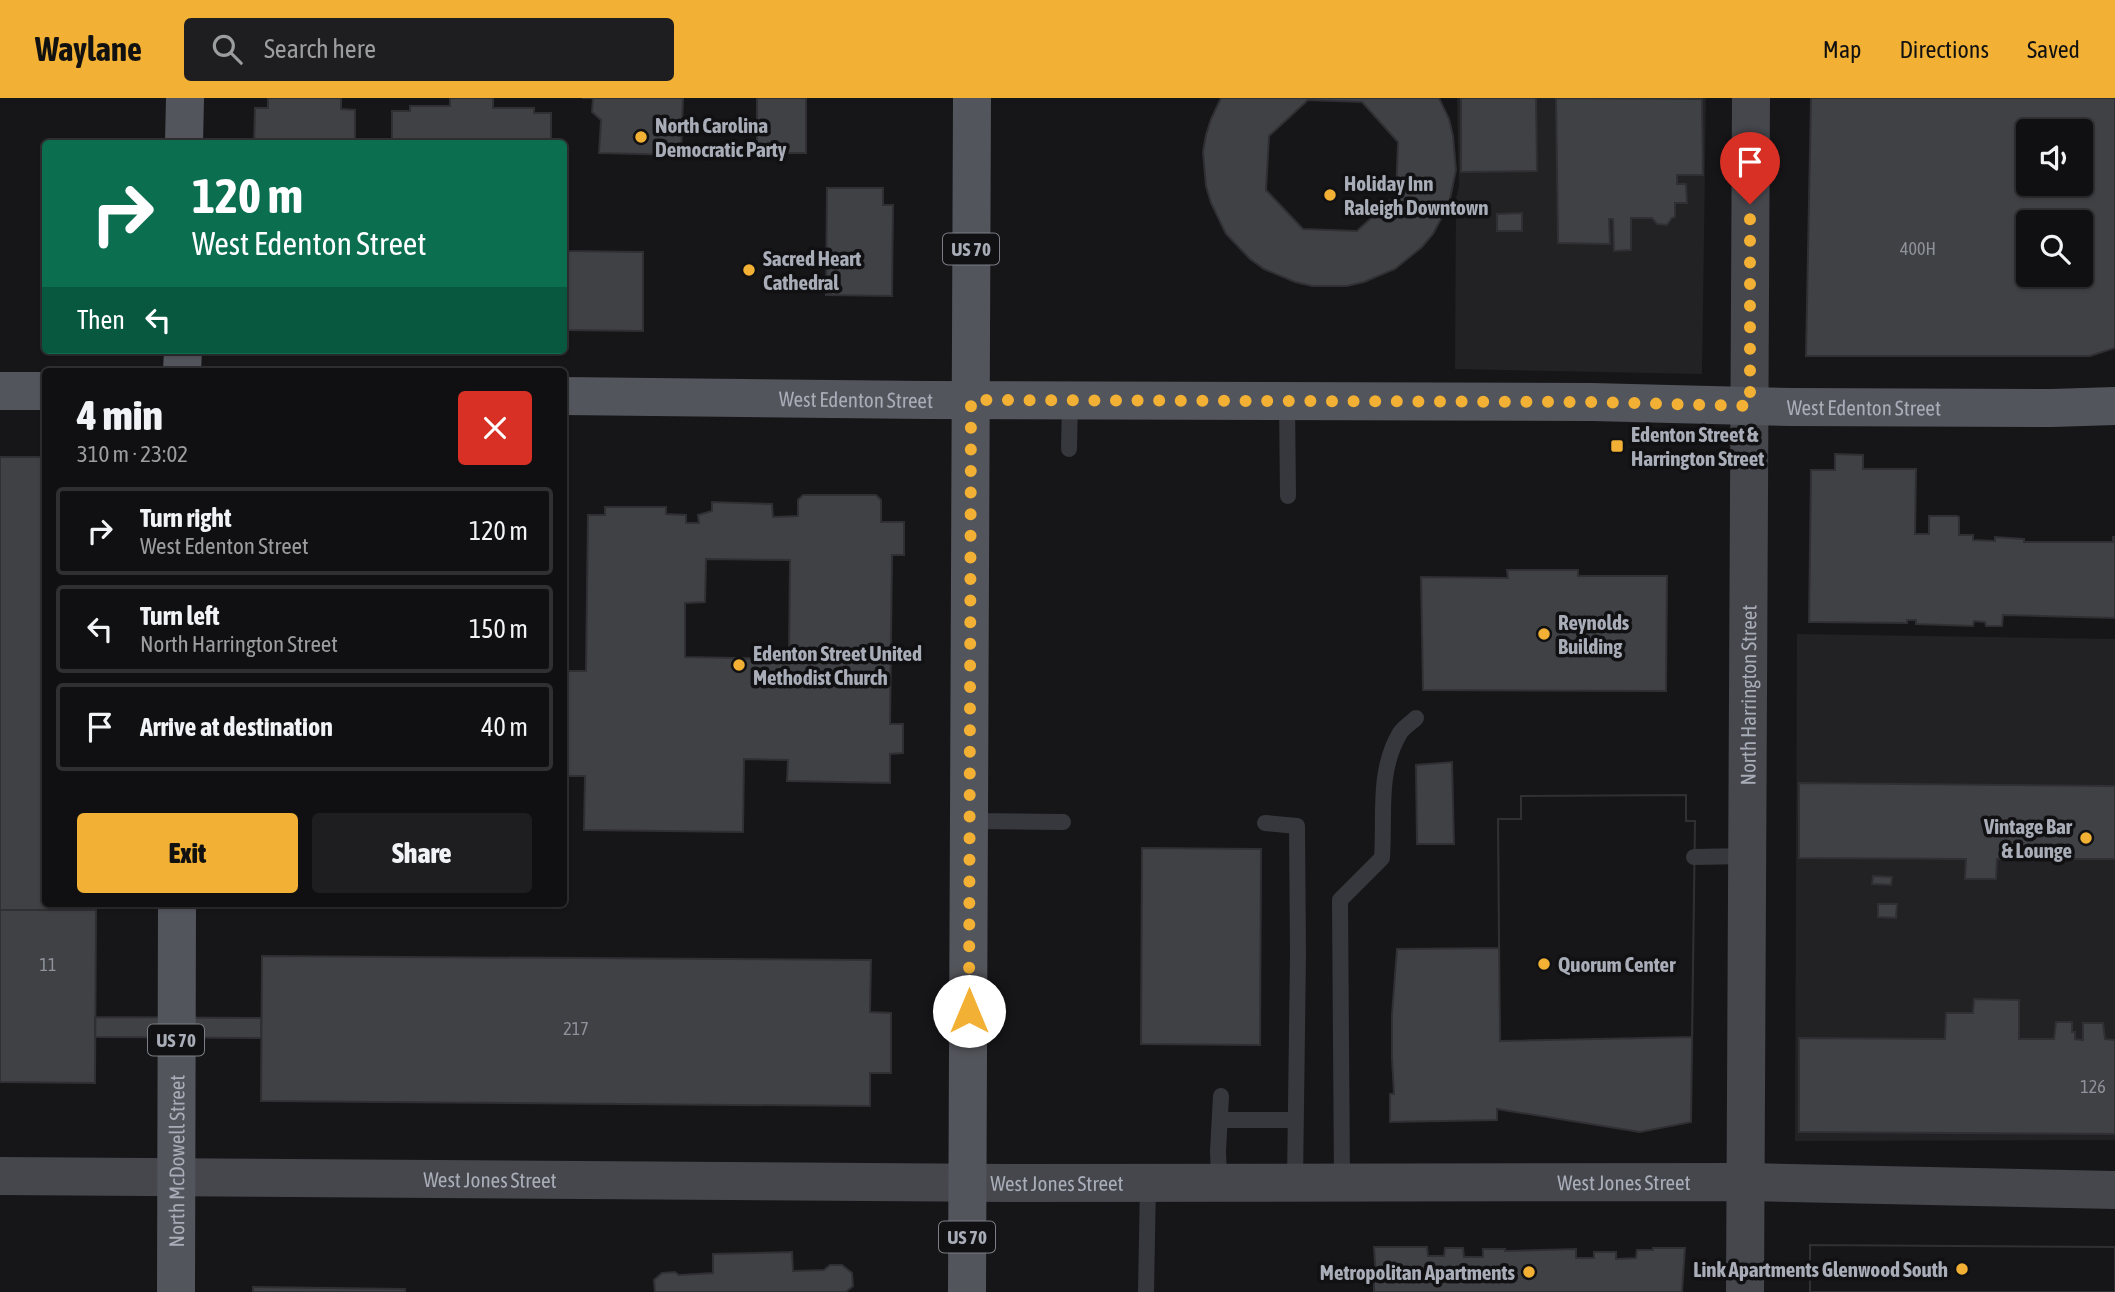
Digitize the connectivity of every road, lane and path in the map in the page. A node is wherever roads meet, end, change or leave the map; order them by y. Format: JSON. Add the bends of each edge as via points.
{"nodes":[{"id":1,"x":185,"y":98,"type":"edge"},
{"id":2,"x":972,"y":98,"type":"edge"},
{"id":3,"x":1751,"y":98,"type":"edge"},
{"id":4,"x":184,"y":140,"type":"edge"},
{"id":5,"x":0,"y":391,"type":"edge"},
{"id":6,"x":42,"y":391,"type":"edge"},
{"id":7,"x":567,"y":396,"type":"edge"},
{"id":8,"x":971,"y":400,"type":"junction"},
{"id":9,"x":1070,"y":400,"type":"junction"},
{"id":10,"x":1287,"y":401,"type":"junction"},
{"id":11,"x":1750,"y":406,"type":"junction"},
{"id":12,"x":2115,"y":406,"type":"edge"},
{"id":13,"x":1069,"y":449,"type":"dead end"},
{"id":14,"x":1288,"y":496,"type":"dead end"},
{"id":15,"x":1416,"y":718,"type":"dead end"},
{"id":16,"x":970,"y":821,"type":"junction"},
{"id":17,"x":1063,"y":822,"type":"dead end"},
{"id":18,"x":1265,"y":823,"type":"dead end"},
{"id":19,"x":1747,"y":856,"type":"junction"},
{"id":20,"x":1694,"y":857,"type":"dead end"},
{"id":21,"x":177,"y":907,"type":"edge"},
{"id":22,"x":1221,"y":1096,"type":"dead end"},
{"id":23,"x":1220,"y":1119,"type":"junction"},
{"id":24,"x":1295,"y":1120,"type":"junction"},
{"id":25,"x":0,"y":1176,"type":"edge"},
{"id":26,"x":174,"y":1178,"type":"junction"},
{"id":27,"x":1148,"y":1181,"type":"junction"},
{"id":28,"x":1342,"y":1181,"type":"junction"},
{"id":29,"x":968,"y":1182,"type":"junction"},
{"id":30,"x":1219,"y":1182,"type":"junction"},
{"id":31,"x":1295,"y":1182,"type":"junction"},
{"id":32,"x":1746,"y":1182,"type":"junction"},
{"id":33,"x":2115,"y":1190,"type":"edge"},
{"id":34,"x":176,"y":1292,"type":"edge"},
{"id":35,"x":967,"y":1292,"type":"edge"},
{"id":36,"x":1146,"y":1292,"type":"edge"},
{"id":37,"x":1745,"y":1292,"type":"edge"}],
"edges":[{"from":1,"to":4,"type":"main road"},
{"from":2,"to":8,"type":"main road","number":"US 70"},
{"from":3,"to":11,"type":"street","name":"North Harrington Street"},
{"from":5,"to":6,"type":"main road"},
{"from":7,"to":8,"type":"main road","name":"West Edenton Street"},
{"from":8,"to":9,"type":"main road","name":"West Edenton Street"},
{"from":8,"to":16,"type":"main road","number":"US 70"},
{"from":9,"to":10,"type":"main road","name":"West Edenton Street"},
{"from":9,"to":13,"type":"lane"},
{"from":10,"to":11,"type":"main road","name":"West Edenton Street"},
{"from":10,"to":14,"type":"lane"},
{"from":11,"to":12,"type":"main road","name":"West Edenton Street"},
{"from":11,"to":19,"type":"street","name":"North Harrington Street"},
{"from":15,"to":28,"type":"lane","via":[[1401,731],[1387,762],[1382,858],[1340,900]]},
{"from":16,"to":17,"type":"lane"},
{"from":16,"to":29,"type":"main road","number":"US 70"},
{"from":18,"to":24,"type":"lane","via":[[1297,826]]},
{"from":19,"to":20,"type":"lane"},
{"from":19,"to":32,"type":"street","name":"North Harrington Street"},
{"from":21,"to":26,"type":"main road","name":"North McDowell Street","number":"US 70"},
{"from":22,"to":23,"type":"lane"},
{"from":23,"to":24,"type":"lane"},
{"from":23,"to":30,"type":"lane"},
{"from":24,"to":31,"type":"lane"},
{"from":25,"to":26,"type":"street","name":"West Jones Street"},
{"from":26,"to":29,"type":"street","name":"West Jones Street"},
{"from":26,"to":34,"type":"main road","name":"North McDowell Street","number":"US 70"},
{"from":27,"to":29,"type":"street","name":"West Jones Street"},
{"from":27,"to":30,"type":"street","name":"West Jones Street"},
{"from":27,"to":36,"type":"lane"},
{"from":28,"to":31,"type":"street","name":"West Jones Street"},
{"from":28,"to":32,"type":"street","name":"West Jones Street"},
{"from":29,"to":35,"type":"main road","number":"US 70"},
{"from":30,"to":31,"type":"street","name":"West Jones Street"},
{"from":32,"to":33,"type":"street","name":"West Jones Street"},
{"from":32,"to":37,"type":"street","name":"North Harrington Street"}]}
